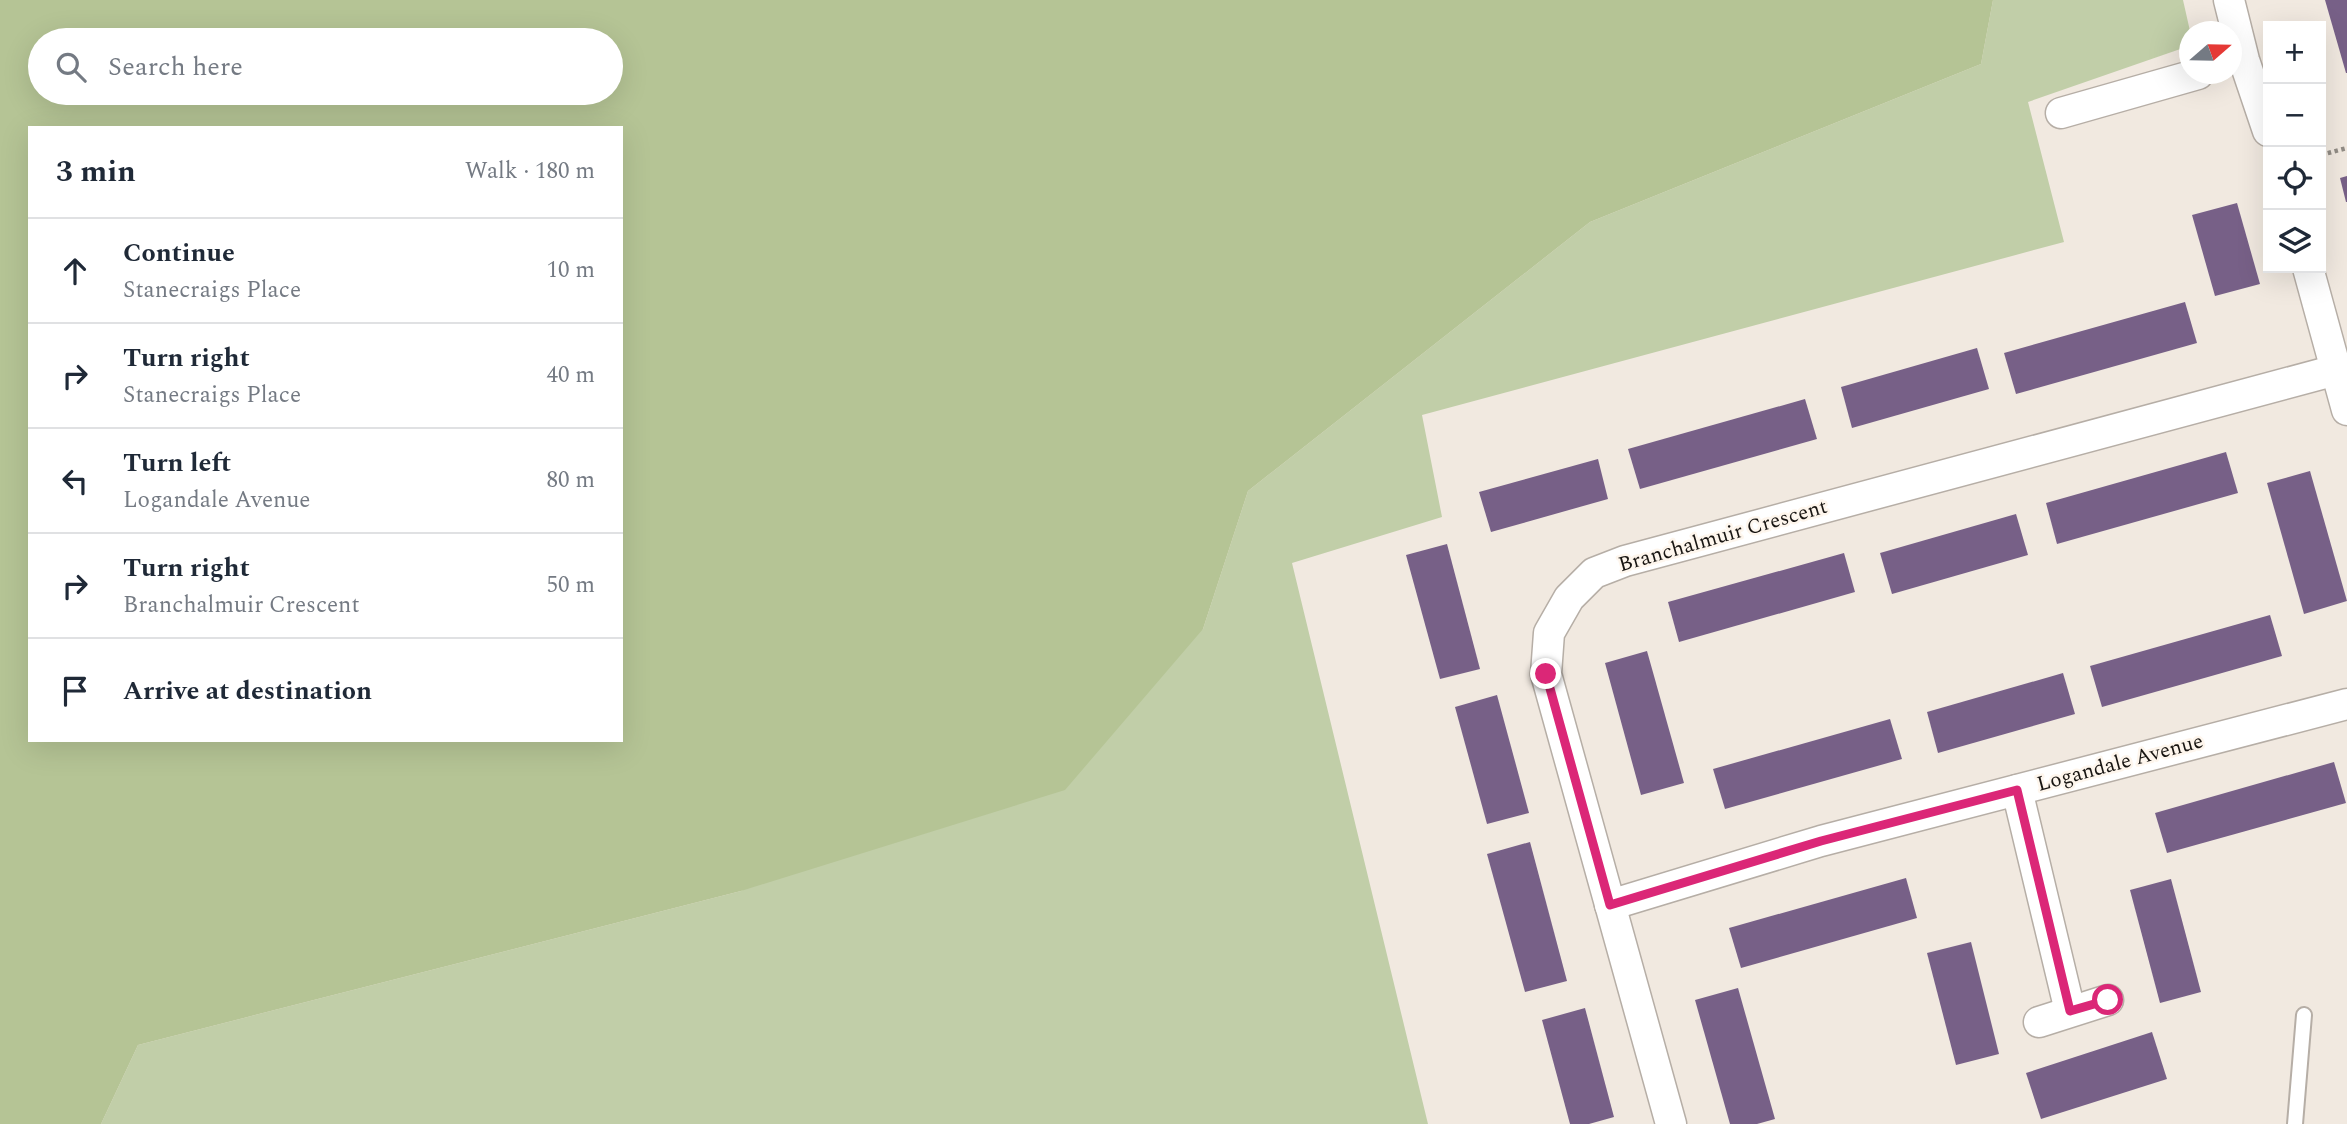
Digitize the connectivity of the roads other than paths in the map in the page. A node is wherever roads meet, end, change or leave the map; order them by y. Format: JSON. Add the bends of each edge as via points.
{"nodes":[{"id":1,"x":2228,"y":0,"type":"edge"},
{"id":2,"x":2231,"y":21,"type":"edge"},
{"id":3,"x":2242,"y":71,"type":"edge"},
{"id":4,"x":2179,"y":79,"type":"edge"},
{"id":5,"x":2061,"y":113,"type":"dead end"},
{"id":6,"x":2263,"y":120,"type":"edge"},
{"id":7,"x":2309,"y":273,"type":"edge"},
{"id":8,"x":2336,"y":370,"type":"junction"},
{"id":9,"x":2347,"y":410,"type":"edge"},
{"id":10,"x":2347,"y":704,"type":"edge"},
{"id":11,"x":2017,"y":790,"type":"junction"},
{"id":12,"x":1610,"y":905,"type":"junction"},
{"id":13,"x":2108,"y":1000,"type":"dead end"},
{"id":14,"x":2070,"y":1011,"type":"junction"},
{"id":15,"x":2304,"y":1015,"type":"dead end"},
{"id":16,"x":2039,"y":1022,"type":"dead end"},
{"id":17,"x":1671,"y":1124,"type":"edge"},
{"id":18,"x":2294,"y":1124,"type":"edge"}],
"edges":[{"from":1,"to":2,"type":"street"},
{"from":3,"to":6,"type":"street"},
{"from":4,"to":5,"type":"street"},
{"from":7,"to":8,"type":"street"},
{"from":8,"to":9,"type":"street"},
{"from":8,"to":12,"type":"street","name":"Branchalmuir Crescent","via":[[1594,573],[1569,598],[1549,633],[1546,674]]},
{"from":10,"to":11,"type":"street","name":"Logandale Avenue"},
{"from":11,"to":12,"type":"street","name":"Logandale Avenue","via":[[1821,841]]},
{"from":11,"to":14,"type":"street"},
{"from":12,"to":17,"type":"street","name":"Branchalmuir Crescent"},
{"from":13,"to":14,"type":"street"},
{"from":14,"to":16,"type":"street"},
{"from":15,"to":18,"type":"lane"}]}
